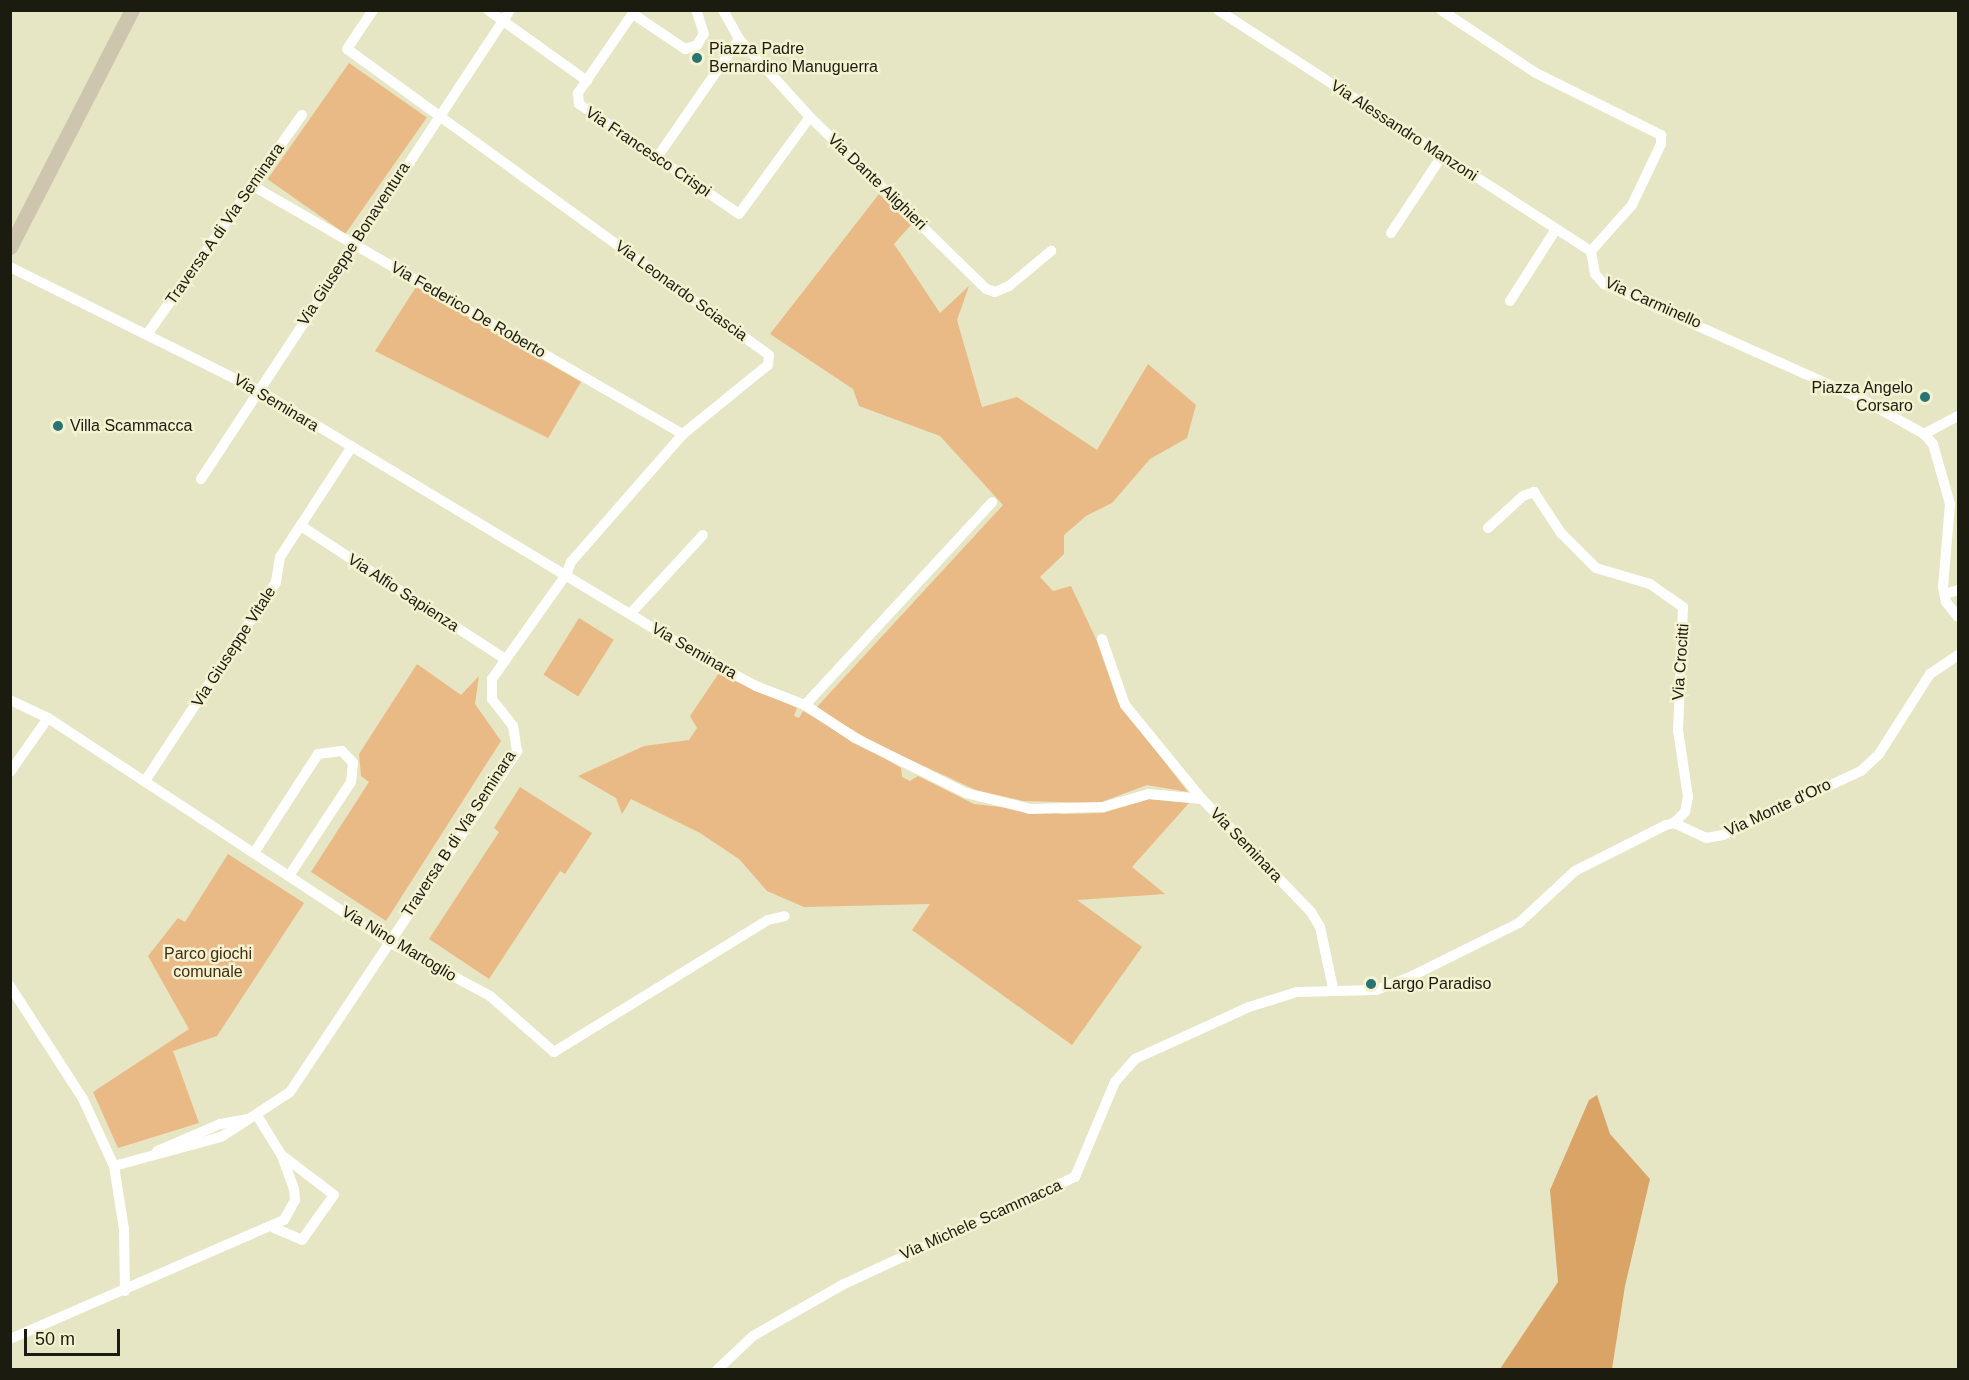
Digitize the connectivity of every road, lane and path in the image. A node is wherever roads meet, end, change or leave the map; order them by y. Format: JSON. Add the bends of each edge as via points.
{"nodes":[{"id":1,"x":132,"y":10,"type":"edge"},
{"id":2,"x":373,"y":10,"type":"edge"},
{"id":3,"x":488,"y":10,"type":"edge"},
{"id":4,"x":510,"y":10,"type":"edge"},
{"id":5,"x":696,"y":10,"type":"edge"},
{"id":6,"x":723,"y":10,"type":"edge"},
{"id":7,"x":1218,"y":10,"type":"edge"},
{"id":8,"x":1441,"y":10,"type":"edge"},
{"id":9,"x":634,"y":12,"type":"edge"},
{"id":10,"x":502,"y":21,"type":"junction"},
{"id":11,"x":739,"y":39,"type":"junction"},
{"id":12,"x":587,"y":81,"type":"junction"},
{"id":13,"x":302,"y":115,"type":"dead end"},
{"id":14,"x":438,"y":115,"type":"junction"},
{"id":15,"x":810,"y":117,"type":"junction"},
{"id":16,"x":1442,"y":156,"type":"junction"},
{"id":17,"x":656,"y":159,"type":"junction"},
{"id":18,"x":253,"y":186,"type":"junction"},
{"id":19,"x":1556,"y":229,"type":"junction"},
{"id":20,"x":1391,"y":233,"type":"dead end"},
{"id":21,"x":354,"y":244,"type":"junction"},
{"id":22,"x":10,"y":248,"type":"edge"},
{"id":23,"x":1051,"y":251,"type":"dead end"},
{"id":24,"x":1591,"y":251,"type":"junction"},
{"id":25,"x":10,"y":267,"type":"edge"},
{"id":26,"x":1510,"y":301,"type":"dead end"},
{"id":27,"x":148,"y":333,"type":"junction"},
{"id":28,"x":258,"y":390,"type":"junction"},
{"id":29,"x":1959,"y":416,"type":"edge"},
{"id":30,"x":683,"y":434,"type":"junction"},
{"id":31,"x":1924,"y":434,"type":"junction"},
{"id":32,"x":351,"y":448,"type":"junction"},
{"id":33,"x":201,"y":479,"type":"dead end"},
{"id":34,"x":992,"y":502,"type":"dead end"},
{"id":35,"x":301,"y":526,"type":"junction"},
{"id":36,"x":1488,"y":528,"type":"dead end"},
{"id":37,"x":703,"y":535,"type":"dead end"},
{"id":38,"x":566,"y":575,"type":"junction"},
{"id":39,"x":1959,"y":590,"type":"edge"},
{"id":40,"x":1945,"y":594,"type":"junction"},
{"id":41,"x":631,"y":613,"type":"junction"},
{"id":42,"x":1959,"y":617,"type":"edge"},
{"id":43,"x":1102,"y":639,"type":"dead end"},
{"id":44,"x":1959,"y":655,"type":"edge"},
{"id":45,"x":506,"y":659,"type":"junction"},
{"id":46,"x":10,"y":700,"type":"edge"},
{"id":47,"x":805,"y":705,"type":"junction"},
{"id":48,"x":48,"y":718,"type":"junction"},
{"id":49,"x":10,"y":772,"type":"edge"},
{"id":50,"x":146,"y":781,"type":"junction"},
{"id":51,"x":1202,"y":800,"type":"junction"},
{"id":52,"x":1674,"y":823,"type":"junction"},
{"id":53,"x":255,"y":853,"type":"junction"},
{"id":54,"x":289,"y":876,"type":"junction"},
{"id":55,"x":785,"y":916,"type":"dead end"},
{"id":56,"x":389,"y":942,"type":"junction"},
{"id":57,"x":10,"y":986,"type":"edge"},
{"id":58,"x":1333,"y":987,"type":"junction"},
{"id":59,"x":258,"y":1117,"type":"junction"},
{"id":60,"x":282,"y":1156,"type":"junction"},
{"id":61,"x":114,"y":1166,"type":"junction"},
{"id":62,"x":274,"y":1228,"type":"junction"},
{"id":63,"x":124,"y":1291,"type":"junction"},
{"id":64,"x":10,"y":1340,"type":"edge"},
{"id":65,"x":717,"y":1370,"type":"edge"}],
"edges":[{"from":1,"to":22,"type":"street"},
{"from":2,"to":14,"type":"street","name":"Via Leonardo Sciascia","via":[[346,49]]},
{"from":3,"to":10,"type":"street"},
{"from":4,"to":10,"type":"street","name":"Via Giuseppe Bonaventura"},
{"from":5,"to":9,"type":"street","via":[[704,34],[698,45],[685,50]]},
{"from":6,"to":11,"type":"street","name":"Via Dante Alighieri"},
{"from":7,"to":16,"type":"street","name":"Via Alessandro Manzoni"},
{"from":8,"to":24,"type":"street","via":[[1536,74],[1661,135],[1661,144],[1632,205]]},
{"from":9,"to":12,"type":"street"},
{"from":10,"to":12,"type":"street"},
{"from":10,"to":14,"type":"street","name":"Via Giuseppe Bonaventura"},
{"from":11,"to":15,"type":"street","name":"Via Dante Alighieri"},
{"from":11,"to":17,"type":"street"},
{"from":12,"to":17,"type":"street","name":"Via Francesco Crispi","via":[[578,93],[585,112]]},
{"from":13,"to":18,"type":"street","name":"Traversa A di Via Seminara"},
{"from":14,"to":21,"type":"street","name":"Via Giuseppe Bonaventura"},
{"from":14,"to":30,"type":"street","name":"Via Leonardo Sciascia","via":[[768,355],[768,365]]},
{"from":15,"to":17,"type":"street","name":"Via Francesco Crispi","via":[[739,214]]},
{"from":15,"to":23,"type":"street","name":"Via Dante Alighieri","via":[[986,289],[995,292],[1009,286]]},
{"from":16,"to":19,"type":"street","name":"Via Alessandro Manzoni"},
{"from":16,"to":20,"type":"street"},
{"from":18,"to":21,"type":"street","name":"Via Federico De Roberto"},
{"from":18,"to":27,"type":"street","name":"Traversa A di Via Seminara"},
{"from":19,"to":24,"type":"street","name":"Via Alessandro Manzoni"},
{"from":19,"to":26,"type":"street"},
{"from":21,"to":28,"type":"street","name":"Via Giuseppe Bonaventura"},
{"from":21,"to":30,"type":"street","name":"Via Federico De Roberto"},
{"from":24,"to":31,"type":"street","name":"Via Carminello","via":[[1595,274],[1604,284],[1865,401]]},
{"from":25,"to":27,"type":"street","name":"Via Seminara"},
{"from":27,"to":28,"type":"street","name":"Via Seminara"},
{"from":28,"to":32,"type":"street","name":"Via Seminara"},
{"from":28,"to":33,"type":"street","name":"Via Giuseppe Bonaventura"},
{"from":29,"to":31,"type":"street"},
{"from":30,"to":38,"type":"street","name":"Via Leonardo Sciascia","via":[[571,562]]},
{"from":31,"to":40,"type":"street","via":[[1933,444],[1950,504],[1952,527],[1942,571]]},
{"from":32,"to":35,"type":"street","name":"Via Giuseppe Vitale"},
{"from":32,"to":38,"type":"street","name":"Via Seminara"},
{"from":34,"to":47,"type":"street"},
{"from":35,"to":45,"type":"street","name":"Via Alfio Sapienza"},
{"from":35,"to":50,"type":"street","name":"Via Giuseppe Vitale","via":[[280,557],[276,582]]},
{"from":36,"to":52,"type":"street","name":"Via Crocitti","via":[[1523,496],[1534,492],[1561,533],[1596,568],[1650,584],[1683,607],[1677,730],[1688,797],[1685,812]]},
{"from":37,"to":41,"type":"street"},
{"from":38,"to":41,"type":"street","name":"Via Seminara"},
{"from":38,"to":45,"type":"street","name":"Traversa B di Via Seminara"},
{"from":39,"to":40,"type":"street"},
{"from":40,"to":42,"type":"street"},
{"from":41,"to":47,"type":"street","name":"Via Seminara","via":[[756,686]]},
{"from":43,"to":51,"type":"street","via":[[1125,705]]},
{"from":44,"to":52,"type":"street","name":"Via Monte d'Oro","via":[[1930,674],[1879,754],[1861,771],[1723,835],[1706,838]]},
{"from":45,"to":56,"type":"street","name":"Traversa B di Via Seminara","via":[[490,688],[496,707],[513,726],[517,751]]},
{"from":46,"to":48,"type":"street","name":"Via Nino Martoglio"},
{"from":47,"to":51,"type":"street","name":"Via Seminara","via":[[912,769],[1001,804],[1084,809],[1149,794]]},
{"from":48,"to":49,"type":"street"},
{"from":48,"to":50,"type":"street","name":"Via Nino Martoglio"},
{"from":50,"to":53,"type":"street","name":"Via Nino Martoglio"},
{"from":51,"to":58,"type":"street","name":"Via Seminara","via":[[1311,912],[1320,927]]},
{"from":52,"to":58,"type":"street","name":"Via Michele Scammacca","via":[[1591,861],[1519,923],[1408,978],[1376,990]]},
{"from":53,"to":54,"type":"street","name":"Via Nino Martoglio"},
{"from":53,"to":54,"type":"street","via":[[318,754],[342,751],[353,763],[351,782]]},
{"from":54,"to":56,"type":"street","name":"Via Nino Martoglio"},
{"from":55,"to":56,"type":"street","name":"Via Nino Martoglio","via":[[768,920],[554,1052],[490,996]]},
{"from":56,"to":59,"type":"street","name":"Traversa B di Via Seminara","via":[[290,1092]]},
{"from":57,"to":61,"type":"street","via":[[83,1099]]},
{"from":58,"to":65,"type":"street","name":"Via Michele Scammacca","via":[[1249,1007],[1135,1059],[1115,1082],[1075,1177],[842,1285],[753,1336]]},
{"from":59,"to":60,"type":"street"},
{"from":59,"to":61,"type":"street","name":"Traversa B di Via Seminara","via":[[221,1137]]},
{"from":60,"to":62,"type":"street","via":[[295,1200],[291,1212]]},
{"from":60,"to":62,"type":"street","via":[[334,1195],[302,1240]]},
{"from":61,"to":63,"type":"street","via":[[124,1229]]},
{"from":62,"to":63,"type":"street"},
{"from":63,"to":64,"type":"street"}]}
